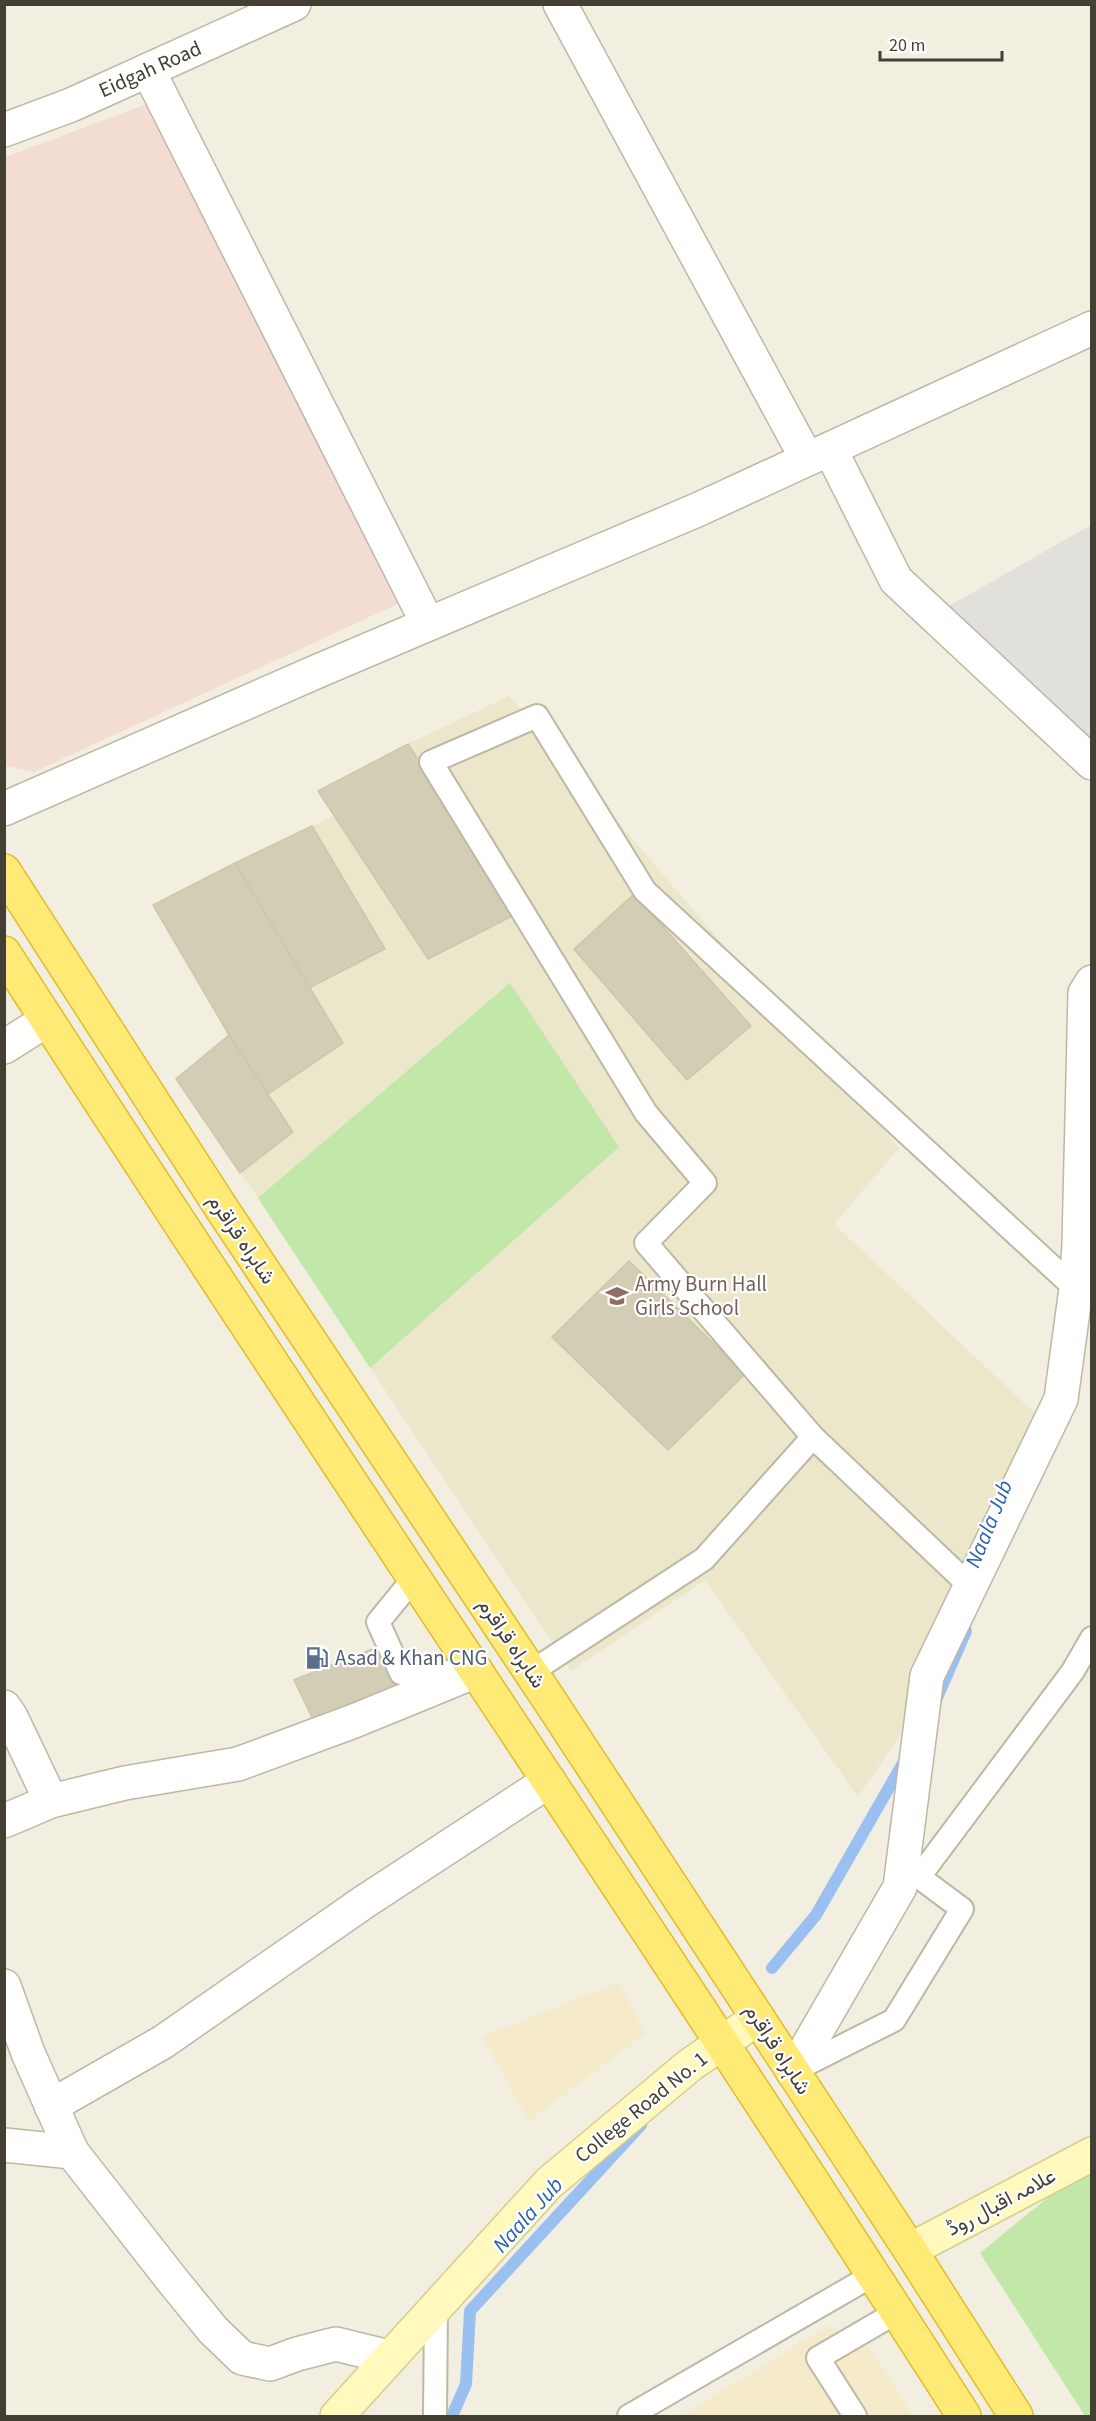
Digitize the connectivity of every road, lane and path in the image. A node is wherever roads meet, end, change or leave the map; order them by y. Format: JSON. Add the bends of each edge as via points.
{"nodes":[{"id":1,"x":294,"y":4,"type":"edge"},
{"id":2,"x":560,"y":4,"type":"edge"},
{"id":3,"x":148,"y":70,"type":"junction"},
{"id":4,"x":4,"y":130,"type":"edge"},
{"id":5,"x":1092,"y":328,"type":"edge"},
{"id":6,"x":819,"y":454,"type":"junction"},
{"id":7,"x":428,"y":624,"type":"junction"},
{"id":8,"x":1092,"y":763,"type":"edge"},
{"id":9,"x":4,"y":809,"type":"edge"},
{"id":10,"x":4,"y":871,"type":"edge"},
{"id":11,"x":4,"y":953,"type":"edge"},
{"id":12,"x":1092,"y":982,"type":"edge"},
{"id":13,"x":47,"y":1020,"type":"junction"},
{"id":14,"x":4,"y":1047,"type":"edge"},
{"id":15,"x":1084,"y":1296,"type":"edge"},
{"id":16,"x":813,"y":1437,"type":"junction"},
{"id":17,"x":414,"y":1578,"type":"junction"},
{"id":18,"x":971,"y":1587,"type":"junction"},
{"id":19,"x":1092,"y":1638,"type":"edge"},
{"id":20,"x":476,"y":1671,"type":"junction"},
{"id":21,"x":531,"y":1672,"type":"junction"},
{"id":22,"x":4,"y":1707,"type":"edge"},
{"id":23,"x":549,"y":1781,"type":"junction"},
{"id":24,"x":51,"y":1801,"type":"junction"},
{"id":25,"x":4,"y":1821,"type":"edge"},
{"id":26,"x":5,"y":1988,"type":"edge"},
{"id":27,"x":758,"y":2018,"type":"junction"},
{"id":28,"x":721,"y":2043,"type":"junction"},
{"id":29,"x":793,"y":2072,"type":"junction"},
{"id":30,"x":51,"y":2106,"type":"junction"},
{"id":31,"x":4,"y":2145,"type":"edge"},
{"id":32,"x":72,"y":2152,"type":"junction"},
{"id":33,"x":1092,"y":2154,"type":"edge"},
{"id":34,"x":910,"y":2250,"type":"junction"},
{"id":35,"x":873,"y":2275,"type":"junction"},
{"id":36,"x":436,"y":2307,"type":"junction"},
{"id":37,"x":897,"y":2312,"type":"junction"},
{"id":38,"x":389,"y":2357,"type":"junction"},
{"id":39,"x":337,"y":2416,"type":"edge"},
{"id":40,"x":435,"y":2416,"type":"edge"},
{"id":41,"x":629,"y":2416,"type":"edge"},
{"id":42,"x":855,"y":2416,"type":"edge"},
{"id":43,"x":964,"y":2416,"type":"edge"},
{"id":44,"x":1016,"y":2416,"type":"edge"}],
"edges":[{"from":1,"to":3,"type":"street","name":"Eidgah Road"},
{"from":2,"to":6,"type":"street"},
{"from":3,"to":4,"type":"street","name":"Eidgah Road"},
{"from":3,"to":7,"type":"street"},
{"from":5,"to":6,"type":"street"},
{"from":6,"to":7,"type":"street"},
{"from":6,"to":8,"type":"street","via":[[896,580]]},
{"from":7,"to":9,"type":"street"},
{"from":10,"to":21,"type":"highway","name":"شاہراہ قراقرم","via":[[222,1209]]},
{"from":11,"to":13,"type":"highway","name":"شاہراہ قراقرم"},
{"from":12,"to":15,"type":"street","via":[[1085,993],[1080,1244]]},
{"from":13,"to":14,"type":"street"},
{"from":13,"to":17,"type":"highway","name":"شاہراہ قراقرم"},
{"from":15,"to":16,"type":"lane","via":[[645,891],[537,716],[431,762],[646,1113],[705,1183],[646,1243]]},
{"from":15,"to":18,"type":"street","via":[[1061,1399]]},
{"from":16,"to":18,"type":"lane"},
{"from":16,"to":21,"type":"lane","via":[[704,1559]]},
{"from":17,"to":20,"type":"highway","name":"شاہراہ قراقرم"},
{"from":17,"to":20,"type":"lane","via":[[378,1622],[401,1673]]},
{"from":18,"to":29,"type":"street","via":[[927,1676],[900,1887]]},
{"from":19,"to":29,"type":"lane","via":[[1073,1671],[919,1877],[962,1909],[894,2020]]},
{"from":20,"to":23,"type":"highway","name":"شاہراہ قراقرم"},
{"from":20,"to":24,"type":"street","via":[[238,1764],[125,1783]]},
{"from":21,"to":27,"type":"highway","name":"شاہراہ قراقرم"},
{"from":22,"to":24,"type":"street"},
{"from":23,"to":28,"type":"highway","name":"شاہراہ قراقرم"},
{"from":23,"to":30,"type":"street","via":[[364,1902],[163,2042]]},
{"from":24,"to":25,"type":"street"},
{"from":26,"to":30,"type":"street"},
{"from":27,"to":28,"type":"main road","name":"College Road No. 1"},
{"from":27,"to":29,"type":"highway","name":"شاہراہ قراقرم"},
{"from":28,"to":35,"type":"highway","name":"شاہراہ قراقرم"},
{"from":28,"to":36,"type":"main road","name":"College Road No. 1","via":[[549,2183]]},
{"from":29,"to":34,"type":"highway","name":"شاہراہ قراقرم"},
{"from":30,"to":32,"type":"street"},
{"from":31,"to":32,"type":"street"},
{"from":32,"to":38,"type":"street","via":[[173,2282],[242,2358],[270,2364],[336,2344]]},
{"from":33,"to":34,"type":"main road","name":"علامہ اقبال روڈ"},
{"from":34,"to":44,"type":"highway","name":"شاہراہ قراقرم"},
{"from":35,"to":37,"type":"highway","name":"شاہراہ قراقرم"},
{"from":35,"to":41,"type":"lane"},
{"from":36,"to":38,"type":"main road","name":"College Road No. 1"},
{"from":36,"to":40,"type":"lane"},
{"from":37,"to":42,"type":"lane","via":[[818,2358]]},
{"from":37,"to":43,"type":"highway","name":"شاہراہ قراقرم"},
{"from":38,"to":39,"type":"main road","name":"College Road No. 1"}]}
